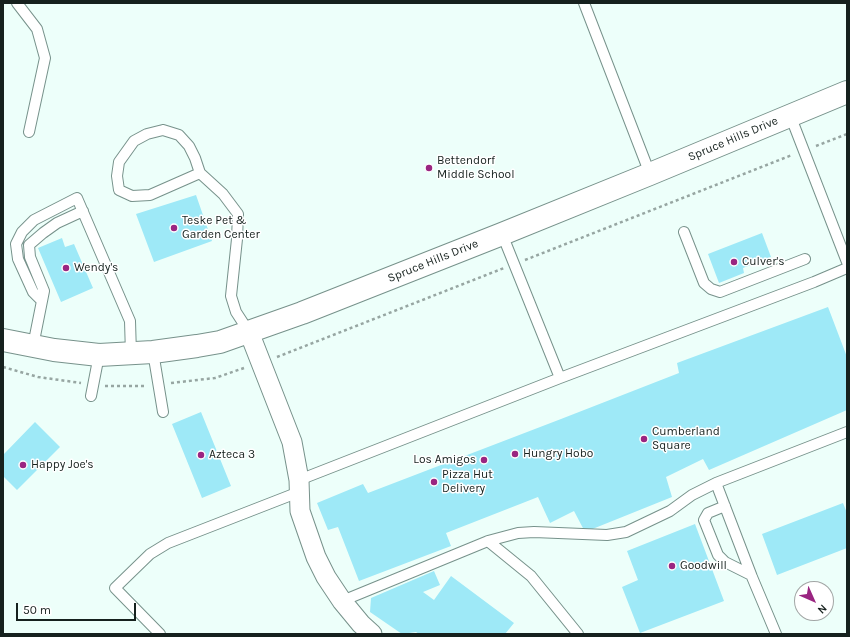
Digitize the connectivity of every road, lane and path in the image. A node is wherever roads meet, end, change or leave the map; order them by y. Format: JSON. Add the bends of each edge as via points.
{"nodes":[{"id":1,"x":18,"y":3,"type":"edge"},
{"id":2,"x":584,"y":3,"type":"edge"},
{"id":3,"x":847,"y":92,"type":"edge"},
{"id":4,"x":790,"y":114,"type":"junction"},
{"id":5,"x":29,"y":132,"type":"dead end"},
{"id":6,"x":847,"y":134,"type":"edge"},
{"id":7,"x":804,"y":150,"type":"junction"},
{"id":8,"x":200,"y":173,"type":"junction"},
{"id":9,"x":650,"y":174,"type":"junction"},
{"id":10,"x":83,"y":211,"type":"junction"},
{"id":11,"x":684,"y":232,"type":"dead end"},
{"id":12,"x":502,"y":234,"type":"junction"},
{"id":13,"x":806,"y":259,"type":"dead end"},
{"id":14,"x":847,"y":262,"type":"edge"},
{"id":15,"x":514,"y":264,"type":"junction"},
{"id":16,"x":847,"y":268,"type":"edge"},
{"id":17,"x":42,"y":301,"type":"junction"},
{"id":18,"x":249,"y":332,"type":"junction"},
{"id":19,"x":3,"y":340,"type":"edge"},
{"id":20,"x":32,"y":346,"type":"junction"},
{"id":21,"x":153,"y":352,"type":"junction"},
{"id":22,"x":131,"y":354,"type":"junction"},
{"id":23,"x":99,"y":355,"type":"junction"},
{"id":24,"x":261,"y":363,"type":"junction"},
{"id":25,"x":3,"y":367,"type":"edge"},
{"id":26,"x":560,"y":378,"type":"junction"},
{"id":27,"x":159,"y":384,"type":"junction"},
{"id":28,"x":93,"y":385,"type":"junction"},
{"id":29,"x":91,"y":396,"type":"dead end"},
{"id":30,"x":163,"y":412,"type":"dead end"},
{"id":31,"x":847,"y":432,"type":"edge"},
{"id":32,"x":716,"y":483,"type":"junction"},
{"id":33,"x":299,"y":486,"type":"junction"},
{"id":34,"x":725,"y":506,"type":"junction"},
{"id":35,"x":488,"y":541,"type":"junction"},
{"id":36,"x":751,"y":575,"type":"junction"},
{"id":37,"x":342,"y":601,"type":"junction"},
{"id":38,"x":160,"y":634,"type":"edge"},
{"id":39,"x":372,"y":634,"type":"edge"},
{"id":40,"x":578,"y":634,"type":"edge"},
{"id":41,"x":776,"y":634,"type":"edge"}],
"edges":[{"from":1,"to":5,"type":"lane","via":[[37,29],[45,58]]},
{"from":2,"to":9,"type":"lane"},
{"from":3,"to":4,"type":"main road","name":"Spruce Hills Drive"},
{"from":4,"to":7,"type":"lane"},
{"from":4,"to":9,"type":"main road","name":"Spruce Hills Drive"},
{"from":6,"to":7,"type":"path"},
{"from":7,"to":14,"type":"lane"},
{"from":7,"to":15,"type":"path"},
{"from":8,"to":8,"type":"lane","via":[[150,195],[132,196],[119,190],[117,176],[119,162],[134,141],[163,130],[179,135],[189,146]]},
{"from":8,"to":18,"type":"lane","via":[[223,194],[238,214],[231,296],[236,312]]},
{"from":9,"to":12,"type":"main road","name":"Spruce Hills Drive"},
{"from":10,"to":17,"type":"lane","via":[[57,223],[29,245],[30,257],[44,291]]},
{"from":10,"to":17,"type":"lane","via":[[78,198],[34,220],[22,232],[16,244],[18,259],[33,292]]},
{"from":10,"to":22,"type":"lane","via":[[130,320]]},
{"from":11,"to":13,"type":"lane","via":[[704,282],[710,289],[720,292]]},
{"from":12,"to":15,"type":"lane"},
{"from":12,"to":18,"type":"main road","name":"Spruce Hills Drive"},
{"from":15,"to":24,"type":"path"},
{"from":15,"to":26,"type":"lane"},
{"from":16,"to":26,"type":"lane"},
{"from":17,"to":20,"type":"lane"},
{"from":18,"to":21,"type":"main road","name":"Spruce Hills Drive","via":[[220,342]]},
{"from":18,"to":24,"type":"street"},
{"from":19,"to":20,"type":"main road","name":"Spruce Hills Drive"},
{"from":20,"to":23,"type":"main road","name":"Spruce Hills Drive"},
{"from":21,"to":22,"type":"main road","name":"Spruce Hills Drive"},
{"from":21,"to":27,"type":"lane"},
{"from":22,"to":23,"type":"main road","name":"Spruce Hills Drive"},
{"from":23,"to":28,"type":"lane"},
{"from":24,"to":27,"type":"path","via":[[215,378]]},
{"from":24,"to":33,"type":"street","via":[[292,442]]},
{"from":25,"to":28,"type":"path","via":[[38,377]]},
{"from":26,"to":33,"type":"lane"},
{"from":27,"to":28,"type":"path","via":[[110,387]]},
{"from":27,"to":30,"type":"lane"},
{"from":28,"to":29,"type":"lane"},
{"from":31,"to":32,"type":"lane"},
{"from":32,"to":34,"type":"lane"},
{"from":32,"to":35,"type":"lane","via":[[692,495],[670,511],[626,532],[607,535],[518,533]]},
{"from":33,"to":37,"type":"street","via":[[300,511],[316,557]]},
{"from":33,"to":38,"type":"lane","via":[[168,543],[150,554],[115,588]]},
{"from":34,"to":36,"type":"lane"},
{"from":34,"to":36,"type":"lane","via":[[708,513],[704,520],[718,555],[725,562]]},
{"from":35,"to":37,"type":"lane"},
{"from":35,"to":40,"type":"lane","via":[[531,576]]},
{"from":36,"to":41,"type":"lane"},
{"from":37,"to":39,"type":"street"}]}
